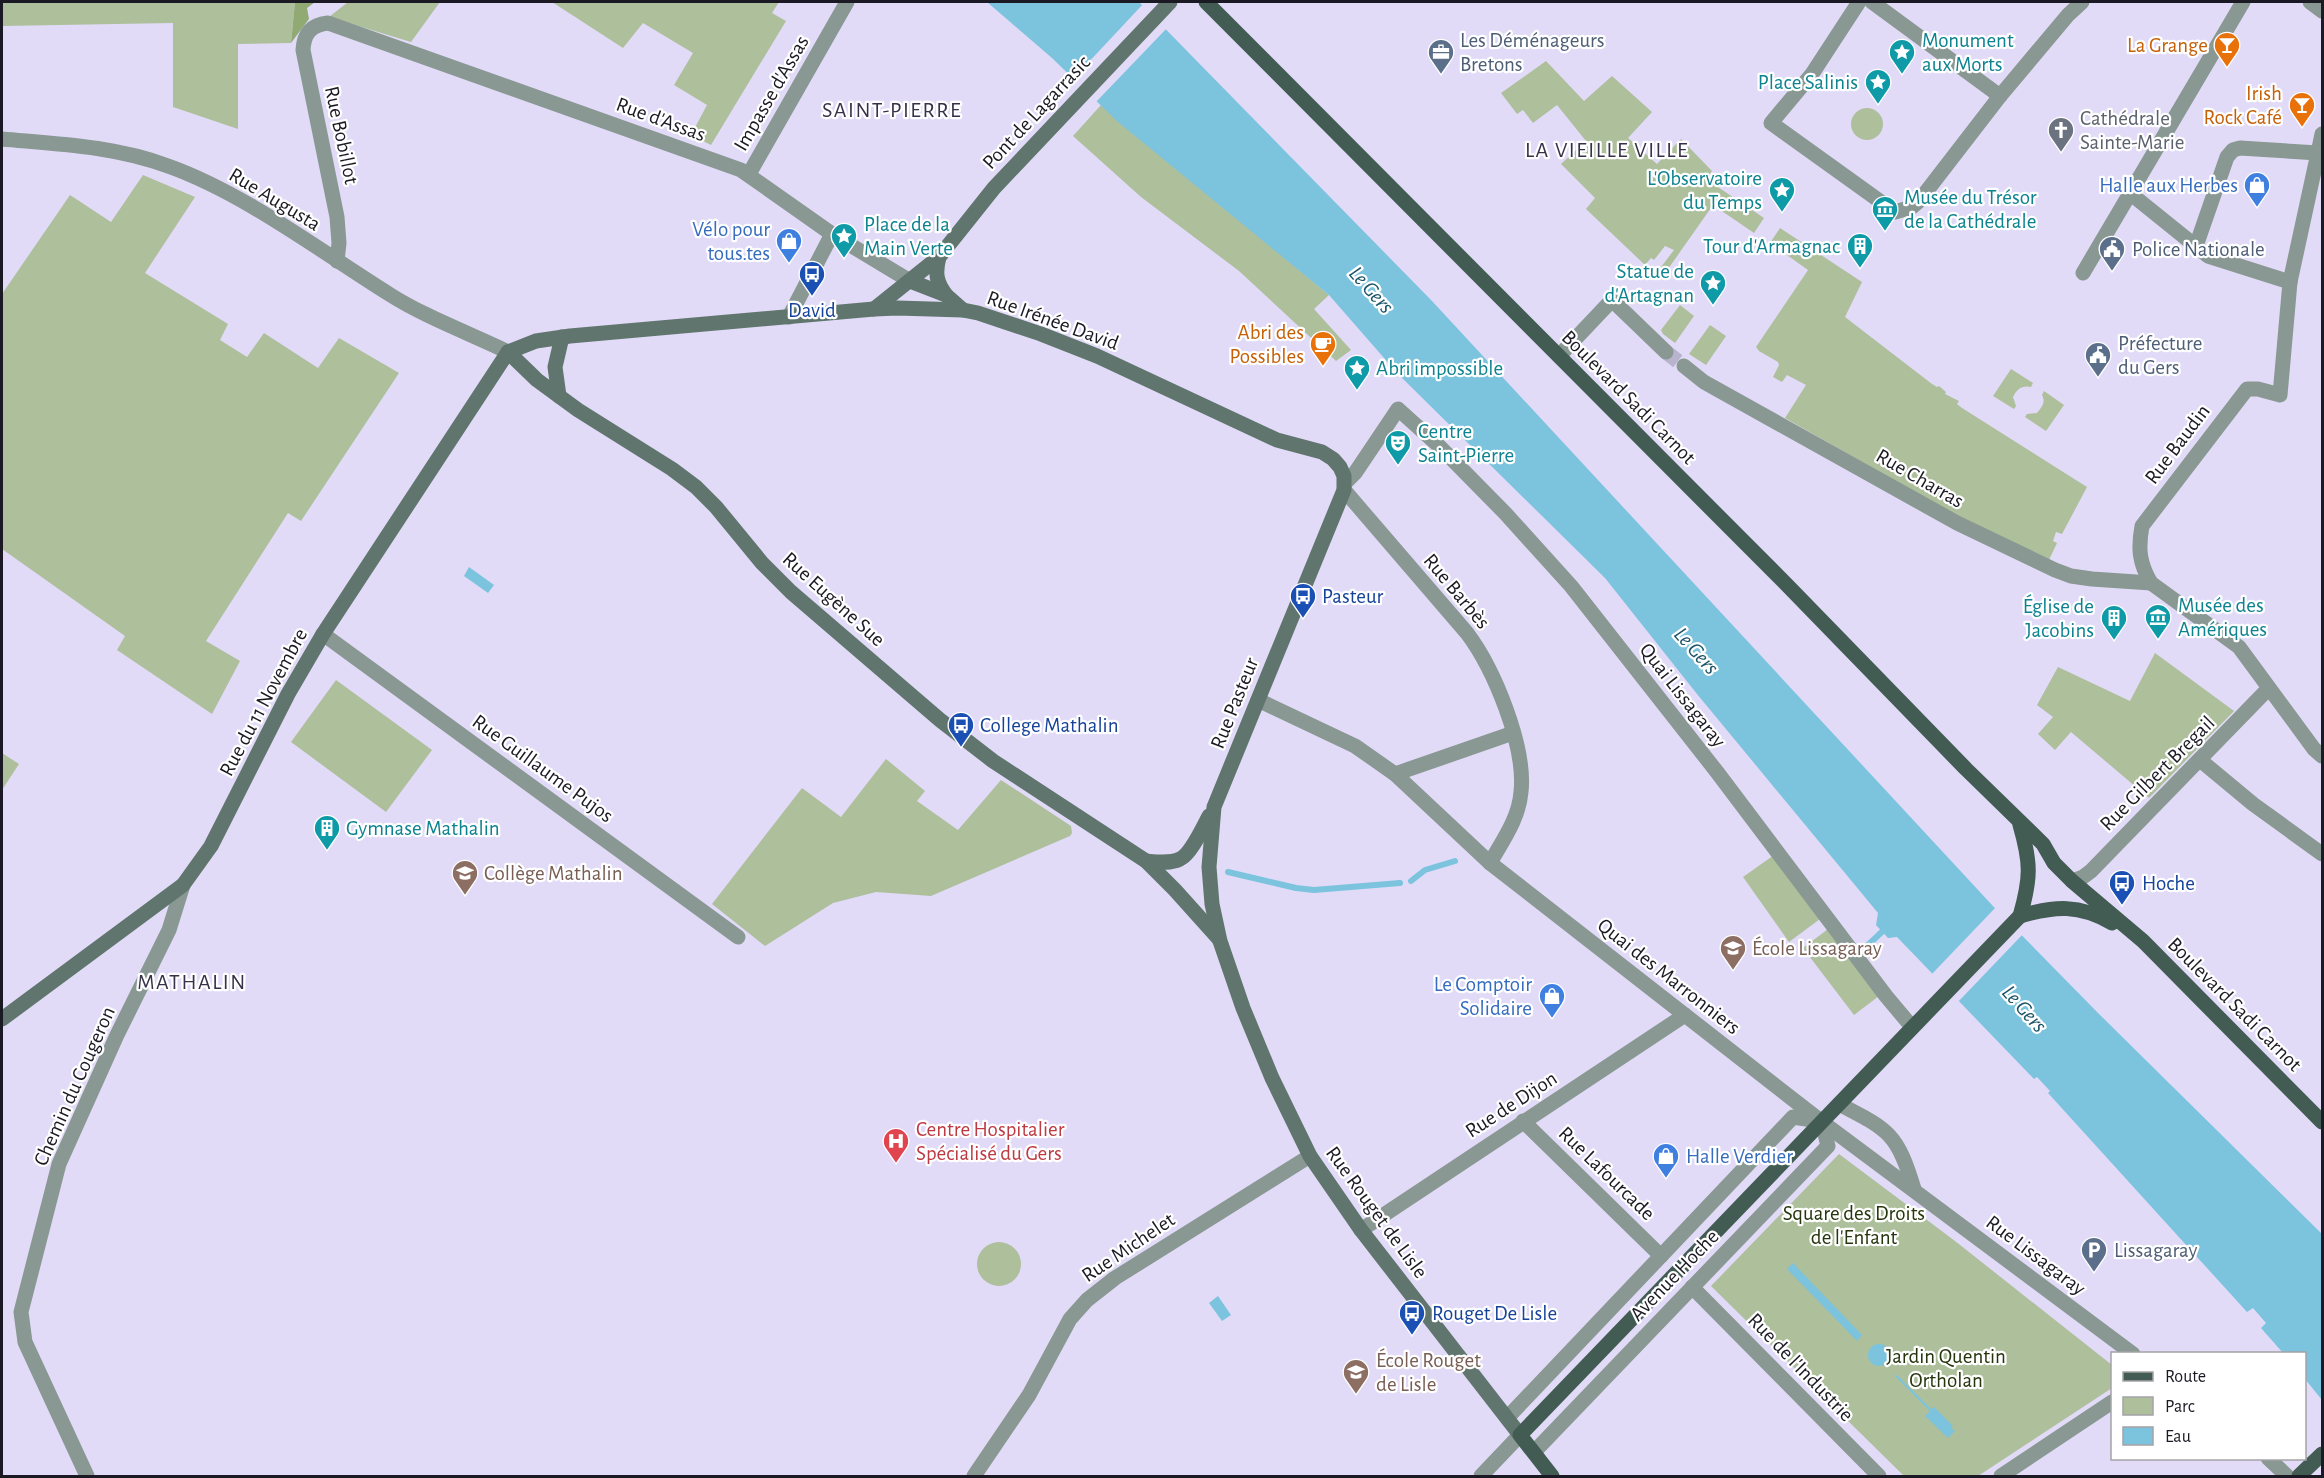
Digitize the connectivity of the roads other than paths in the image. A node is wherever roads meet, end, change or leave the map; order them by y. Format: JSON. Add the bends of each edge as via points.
{"nodes":[{"id":1,"x":847,"y":2,"type":"edge"},
{"id":2,"x":1206,"y":2,"type":"edge"},
{"id":3,"x":1859,"y":2,"type":"edge"},
{"id":4,"x":1872,"y":2,"type":"edge"},
{"id":5,"x":2082,"y":2,"type":"edge"},
{"id":6,"x":2243,"y":2,"type":"edge"},
{"id":7,"x":2310,"y":2,"type":"edge"},
{"id":8,"x":1168,"y":3,"type":"edge"},
{"id":9,"x":2322,"y":11,"type":"edge"},
{"id":10,"x":319,"y":24,"type":"joint"},
{"id":11,"x":2000,"y":96,"type":"junction"},
{"id":12,"x":2322,"y":134,"type":"edge"},
{"id":13,"x":2,"y":139,"type":"edge"},
{"id":14,"x":2318,"y":162,"type":"edge"},
{"id":15,"x":748,"y":174,"type":"junction"},
{"id":16,"x":2131,"y":194,"type":"junction"},
{"id":17,"x":832,"y":234,"type":"junction"},
{"id":18,"x":2196,"y":246,"type":"junction"},
{"id":19,"x":939,"y":257,"type":"junction"},
{"id":20,"x":337,"y":261,"type":"junction"},
{"id":21,"x":2083,"y":273,"type":"dead end"},
{"id":22,"x":910,"y":281,"type":"junction"},
{"id":23,"x":2290,"y":282,"type":"junction"},
{"id":24,"x":945,"y":295,"type":"junction"},
{"id":25,"x":874,"y":309,"type":"junction"},
{"id":26,"x":963,"y":310,"type":"junction"},
{"id":27,"x":789,"y":317,"type":"junction"},
{"id":28,"x":562,"y":337,"type":"junction"},
{"id":29,"x":508,"y":352,"type":"junction"},
{"id":30,"x":1666,"y":352,"type":"tunnel mouth"},
{"id":31,"x":1559,"y":356,"type":"junction"},
{"id":32,"x":1684,"y":366,"type":"tunnel mouth"},
{"id":33,"x":559,"y":396,"type":"junction"},
{"id":34,"x":1345,"y":487,"type":"junction"},
{"id":35,"x":2151,"y":582,"type":"junction"},
{"id":36,"x":323,"y":634,"type":"junction"},
{"id":37,"x":2268,"y":689,"type":"junction"},
{"id":38,"x":1258,"y":700,"type":"junction"},
{"id":39,"x":1513,"y":733,"type":"junction"},
{"id":40,"x":2322,"y":756,"type":"edge"},
{"id":41,"x":2200,"y":760,"type":"junction"},
{"id":42,"x":1395,"y":774,"type":"junction"},
{"id":43,"x":1214,"y":807,"type":"junction"},
{"id":44,"x":2020,"y":823,"type":"junction"},
{"id":45,"x":2322,"y":854,"type":"edge"},
{"id":46,"x":1146,"y":861,"type":"junction"},
{"id":47,"x":1490,"y":863,"type":"junction"},
{"id":48,"x":2072,"y":881,"type":"junction"},
{"id":49,"x":183,"y":885,"type":"junction"},
{"id":50,"x":2020,"y":916,"type":"junction"},
{"id":51,"x":738,"y":937,"type":"dead end"},
{"id":52,"x":1220,"y":941,"type":"junction"},
{"id":53,"x":2143,"y":941,"type":"junction"},
{"id":54,"x":1685,"y":1015,"type":"junction"},
{"id":55,"x":2,"y":1019,"type":"edge"},
{"id":56,"x":1915,"y":1024,"type":"junction"},
{"id":57,"x":1839,"y":1104,"type":"junction"},
{"id":58,"x":1523,"y":1121,"type":"junction"},
{"id":59,"x":1822,"y":1122,"type":"junction"},
{"id":60,"x":2322,"y":1122,"type":"edge"},
{"id":61,"x":1310,"y":1156,"type":"junction"},
{"id":62,"x":1914,"y":1189,"type":"junction"},
{"id":63,"x":1361,"y":1230,"type":"junction"},
{"id":64,"x":1661,"y":1256,"type":"junction"},
{"id":65,"x":1692,"y":1287,"type":"junction"},
{"id":66,"x":2132,"y":1352,"type":"edge"},
{"id":67,"x":2111,"y":1403,"type":"edge"},
{"id":68,"x":1507,"y":1418,"type":"junction"},
{"id":69,"x":1520,"y":1436,"type":"junction"},
{"id":70,"x":1534,"y":1452,"type":"junction"},
{"id":71,"x":2270,"y":1460,"type":"edge"},
{"id":72,"x":2316,"y":1465,"type":"edge"},
{"id":73,"x":87,"y":1476,"type":"edge"},
{"id":74,"x":974,"y":1476,"type":"edge"},
{"id":75,"x":1480,"y":1476,"type":"edge"},
{"id":76,"x":1552,"y":1476,"type":"edge"},
{"id":77,"x":1879,"y":1476,"type":"edge"},
{"id":78,"x":2001,"y":1476,"type":"edge"},
{"id":79,"x":2288,"y":1476,"type":"edge"},
{"id":80,"x":2299,"y":1476,"type":"edge"}],
"edges":[{"from":1,"to":15,"type":"street","name":"Impasse d'Assas"},
{"from":2,"to":31,"type":"main road","name":"Boulevard Sadi Carnot"},
{"from":3,"to":11,"type":"street","via":[[1812,74],[1771,123],[1895,212],[1919,201]]},
{"from":4,"to":11,"type":"street"},
{"from":5,"to":11,"type":"street"},
{"from":6,"to":16,"type":"street"},
{"from":7,"to":9,"type":"street"},
{"from":8,"to":19,"type":"main road","name":"Pont de Lagarrasic","via":[[994,188]]},
{"from":10,"to":15,"type":"street","name":"Rue d'Assas","via":[[328,23]]},
{"from":10,"to":20,"type":"street","name":"Rue Bobillot","via":[[309,29],[303,50],[337,217]]},
{"from":12,"to":14,"type":"street"},
{"from":13,"to":20,"type":"street","name":"Rue Augusta","via":[[88,146],[129,153],[169,166],[237,198]]},
{"from":14,"to":18,"type":"street","via":[[2240,148],[2232,150]]},
{"from":14,"to":23,"type":"street"},
{"from":15,"to":17,"type":"street","name":"Rue d'Assas"},
{"from":16,"to":18,"type":"street"},
{"from":16,"to":21,"type":"street"},
{"from":17,"to":22,"type":"street","name":"Rue d'Assas"},
{"from":17,"to":27,"type":"street"},
{"from":18,"to":23,"type":"street","via":[[2208,255]]},
{"from":19,"to":22,"type":"main road","name":"Pont de Lagarrasic"},
{"from":19,"to":24,"type":"main road","via":[[935,272]]},
{"from":20,"to":29,"type":"street","name":"Rue Augusta","via":[[392,296]]},
{"from":22,"to":24,"type":"main road","name":"Rue d'Assas"},
{"from":22,"to":25,"type":"main road","name":"Pont de Lagarrasic"},
{"from":23,"to":35,"type":"street","name":"Rue Baudin","via":[[2280,395],[2247,389],[2142,526],[2140,558]]},
{"from":24,"to":26,"type":"main road","name":"Rue d'Assas"},
{"from":25,"to":26,"type":"main road","name":"Rue Irénée David"},
{"from":25,"to":27,"type":"main road","name":"Rue Irénée David"},
{"from":26,"to":34,"type":"main road","name":"Rue Irénée David","via":[[1009,322],[1069,345],[1277,440],[1322,452],[1340,467]]},
{"from":27,"to":28,"type":"main road","name":"Rue Irénée David"},
{"from":28,"to":29,"type":"main road","name":"Rue Irénée David","via":[[536,341]]},
{"from":28,"to":33,"type":"main road","via":[[555,367]]},
{"from":29,"to":33,"type":"main road","name":"Rue Eugène Sue"},
{"from":29,"to":36,"type":"main road","name":"Rue du 11 Novembre"},
{"from":30,"to":31,"type":"street","via":[[1612,300]]},
{"from":31,"to":44,"type":"main road","name":"Boulevard Sadi Carnot"},
{"from":32,"to":35,"type":"street","name":"Rue Charras","via":[[1704,382],[1957,523],[2046,566],[2081,578]]},
{"from":33,"to":46,"type":"main road","name":"Rue Eugène Sue","via":[[696,487],[783,585],[940,720],[993,761]]},
{"from":34,"to":38,"type":"main road","name":"Rue Pasteur"},
{"from":34,"to":39,"type":"street","name":"Rue Barbès","via":[[1478,648],[1494,678]]},
{"from":34,"to":56,"type":"street","name":"Quai Lissagaray","via":[[1398,409],[1454,460],[1570,586],[1717,771],[1886,996]]},
{"from":35,"to":37,"type":"street","via":[[2239,647]]},
{"from":36,"to":49,"type":"main road","name":"Rue du 11 Novembre","via":[[288,694],[212,846]]},
{"from":36,"to":51,"type":"street","name":"Rue Guillaume Pujos"},
{"from":37,"to":40,"type":"street"},
{"from":37,"to":41,"type":"street","name":"Rue Gilbert Bregail"},
{"from":38,"to":42,"type":"street","name":"Quai des Marronniers","via":[[1355,746]]},
{"from":38,"to":43,"type":"main road","name":"Rue Pasteur"},
{"from":39,"to":42,"type":"street"},
{"from":39,"to":47,"type":"street","name":"Rue Barbès","via":[[1521,762],[1521,792],[1514,821]]},
{"from":41,"to":45,"type":"street"},
{"from":41,"to":48,"type":"street","name":"Rue Gilbert Bregail","via":[[2091,871]]},
{"from":42,"to":47,"type":"street","name":"Quai des Marronniers"},
{"from":43,"to":46,"type":"main road","via":[[1193,846],[1181,859]]},
{"from":43,"to":52,"type":"main road","name":"Rue Pasteur","via":[[1209,867]]},
{"from":44,"to":48,"type":"main road","name":"Boulevard Sadi Carnot","via":[[2043,844]]},
{"from":44,"to":50,"type":"main road","name":"Boulevard Sadi Carnot","via":[[2030,872]]},
{"from":46,"to":52,"type":"main road","name":"Rue Eugène Sue"},
{"from":47,"to":54,"type":"street","name":"Quai des Marronniers"},
{"from":48,"to":53,"type":"main road","name":"Boulevard Sadi Carnot"},
{"from":49,"to":55,"type":"main road","name":"Rue du 11 Novembre"},
{"from":49,"to":73,"type":"street","name":"Chemin du Cougeron","via":[[169,930],[59,1164],[21,1312],[25,1342]]},
{"from":50,"to":53,"type":"main road","name":"Boulevard Sadi Carnot","via":[[2065,908],[2098,915]]},
{"from":50,"to":56,"type":"main road","name":"Avenue Hoche"},
{"from":52,"to":61,"type":"main road","name":"Rue Rouget de Lisle","via":[[1272,1078]]},
{"from":53,"to":60,"type":"main road","name":"Boulevard Sadi Carnot"},
{"from":54,"to":58,"type":"street","name":"Rue de Dijon"},
{"from":54,"to":59,"type":"street","name":"Quai des Marronniers"},
{"from":56,"to":57,"type":"main road","name":"Avenue Hoche"},
{"from":57,"to":59,"type":"main road","name":"Avenue Hoche"},
{"from":57,"to":62,"type":"street","via":[[1876,1122],[1893,1138],[1904,1156]]},
{"from":58,"to":63,"type":"street","name":"Rue de Dijon"},
{"from":58,"to":64,"type":"street","name":"Rue Lafourcade"},
{"from":59,"to":62,"type":"street","name":"Rue Lissagaray"},
{"from":59,"to":64,"type":"street","name":"Avenue Hoche","via":[[1793,1117]]},
{"from":59,"to":65,"type":"street","name":"Avenue Hoche","via":[[1828,1146]]},
{"from":59,"to":69,"type":"main road","name":"Avenue Hoche"},
{"from":61,"to":63,"type":"main road","name":"Rue Rouget de Lisle"},
{"from":61,"to":74,"type":"street","name":"Rue Michelet","via":[[1115,1278],[1087,1300],[1070,1319],[1029,1395]]},
{"from":62,"to":66,"type":"street","name":"Rue Lissagaray"},
{"from":63,"to":68,"type":"main road","name":"Rue Rouget de Lisle"},
{"from":64,"to":68,"type":"street","name":"Avenue Hoche"},
{"from":65,"to":70,"type":"street","name":"Avenue Hoche"},
{"from":65,"to":77,"type":"street","name":"Rue de l'Industrie"},
{"from":67,"to":78,"type":"street"},
{"from":68,"to":69,"type":"main road","name":"Rue Rouget de Lisle"},
{"from":69,"to":70,"type":"main road","name":"Rue Rouget de Lisle"},
{"from":69,"to":75,"type":"street"},
{"from":70,"to":76,"type":"main road","name":"Rue Rouget de Lisle"},
{"from":71,"to":79,"type":"street"},
{"from":72,"to":80,"type":"main road"}]}
